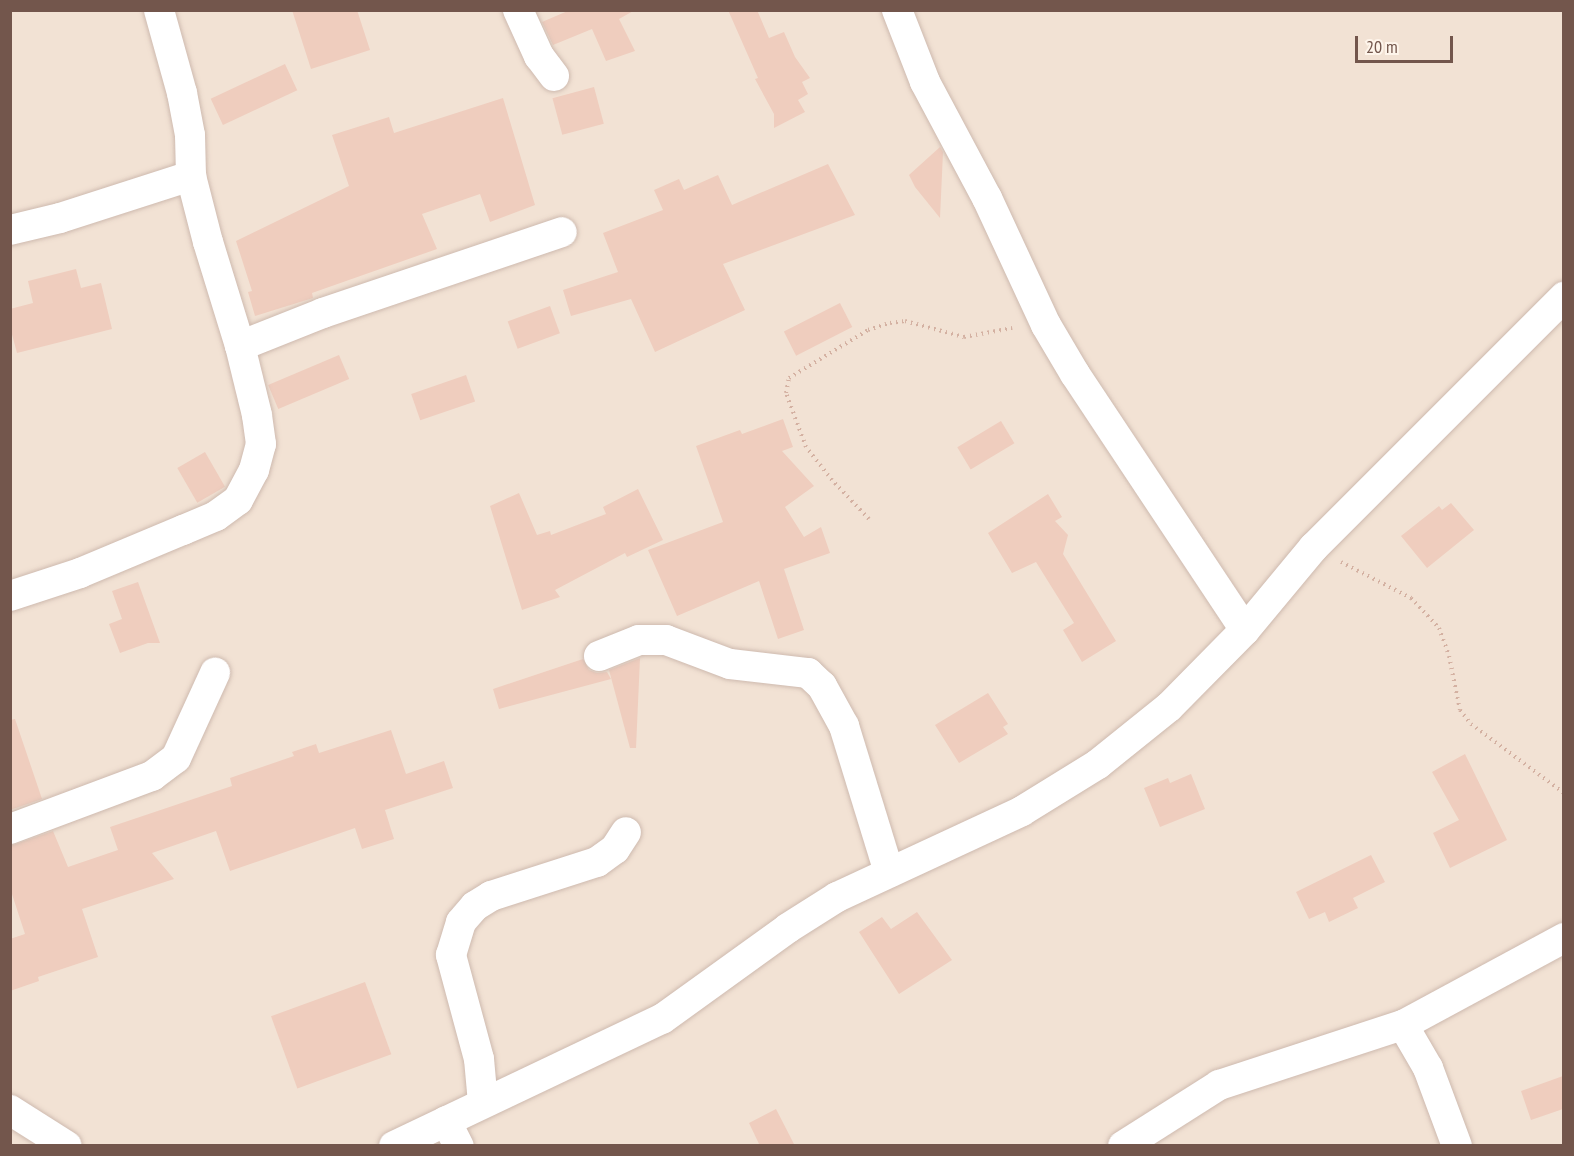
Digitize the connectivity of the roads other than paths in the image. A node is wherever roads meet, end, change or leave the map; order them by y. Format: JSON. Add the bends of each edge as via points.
{"nodes":[{"id":1,"x":159,"y":10,"type":"edge"},
{"id":2,"x":518,"y":10,"type":"edge"},
{"id":3,"x":897,"y":10,"type":"edge"},
{"id":4,"x":554,"y":76,"type":"dead end"},
{"id":5,"x":191,"y":176,"type":"junction"},
{"id":6,"x":10,"y":230,"type":"edge"},
{"id":7,"x":562,"y":232,"type":"dead end"},
{"id":8,"x":1563,"y":297,"type":"edge"},
{"id":9,"x":240,"y":346,"type":"junction"},
{"id":10,"x":10,"y":596,"type":"edge"},
{"id":11,"x":1245,"y":630,"type":"junction"},
{"id":12,"x":599,"y":656,"type":"dead end"},
{"id":13,"x":215,"y":673,"type":"dead end"},
{"id":14,"x":10,"y":829,"type":"edge"},
{"id":15,"x":626,"y":832,"type":"dead end"},
{"id":16,"x":889,"y":872,"type":"junction"},
{"id":17,"x":1563,"y":938,"type":"edge"},
{"id":18,"x":1403,"y":1025,"type":"junction"},
{"id":19,"x":483,"y":1103,"type":"junction"},
{"id":20,"x":10,"y":1110,"type":"edge"},
{"id":21,"x":452,"y":1133,"type":"edge"},
{"id":22,"x":67,"y":1146,"type":"edge"},
{"id":23,"x":394,"y":1146,"type":"edge"},
{"id":24,"x":1123,"y":1146,"type":"edge"},
{"id":25,"x":1456,"y":1146,"type":"edge"}],
"edges":[{"from":1,"to":5,"type":"street","via":[[182,93],[190,135]]},
{"from":2,"to":4,"type":"street","via":[[539,56]]},
{"from":3,"to":11,"type":"street","via":[[925,82],[987,198],[1046,325]]},
{"from":5,"to":6,"type":"street"},
{"from":5,"to":9,"type":"street"},
{"from":7,"to":9,"type":"street","via":[[323,313]]},
{"from":8,"to":11,"type":"street","via":[[1314,547]]},
{"from":9,"to":10,"type":"street","via":[[261,444],[254,470],[238,500],[216,516],[183,530],[80,573]]},
{"from":11,"to":16,"type":"street","via":[[1169,707],[1098,764],[1022,811]]},
{"from":12,"to":16,"type":"street","via":[[639,640],[666,640],[730,664],[808,673],[822,686],[844,726]]},
{"from":13,"to":14,"type":"street","via":[[176,758],[152,776]]},
{"from":15,"to":19,"type":"street","via":[[615,849],[597,862],[491,896],[461,922],[451,955],[479,1059]]},
{"from":16,"to":19,"type":"street","via":[[837,897],[788,928],[662,1019]]},
{"from":17,"to":18,"type":"street"},
{"from":18,"to":24,"type":"street","via":[[1219,1085]]},
{"from":18,"to":25,"type":"street","via":[[1428,1068]]},
{"from":19,"to":21,"type":"street"},
{"from":20,"to":22,"type":"street"},
{"from":21,"to":23,"type":"street"}]}
